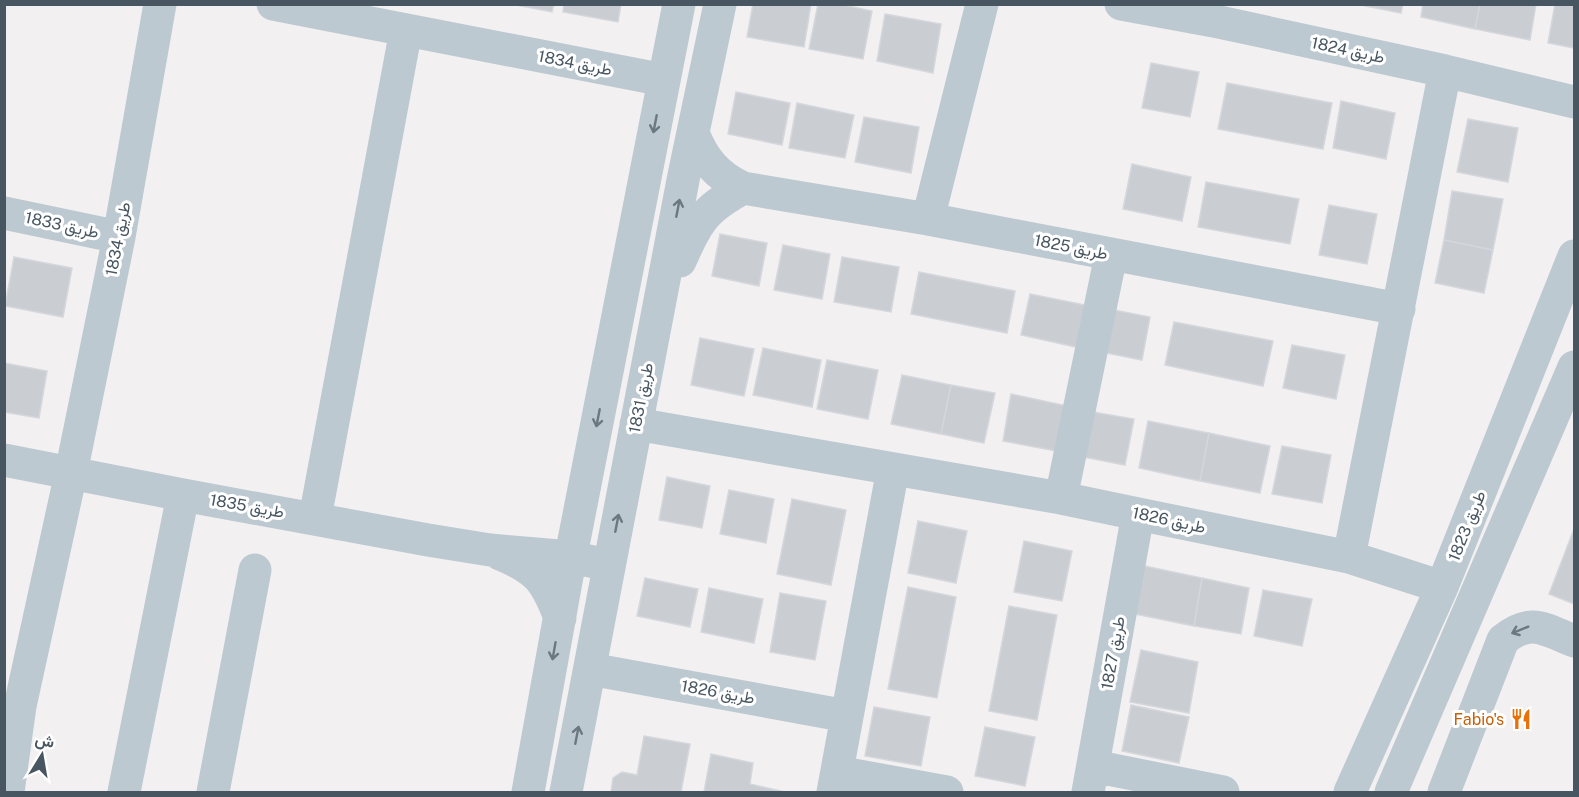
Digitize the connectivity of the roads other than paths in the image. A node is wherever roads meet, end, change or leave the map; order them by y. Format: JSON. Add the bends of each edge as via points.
{"nodes":[{"id":1,"x":160,"y":4,"type":"edge"},
{"id":2,"x":679,"y":4,"type":"edge"},
{"id":3,"x":720,"y":4,"type":"edge"},
{"id":4,"x":982,"y":4,"type":"edge"},
{"id":5,"x":1121,"y":4,"type":"edge"},
{"id":6,"x":284,"y":6,"type":"edge"},
{"id":7,"x":406,"y":30,"type":"junction"},
{"id":8,"x":1445,"y":70,"type":"junction"},
{"id":9,"x":664,"y":80,"type":"junction"},
{"id":10,"x":1575,"y":102,"type":"edge"},
{"id":11,"x":693,"y":133,"type":"junction"},
{"id":12,"x":743,"y":188,"type":"junction"},
{"id":13,"x":4,"y":213,"type":"edge"},
{"id":14,"x":927,"y":219,"type":"junction"},
{"id":15,"x":119,"y":237,"type":"junction"},
{"id":16,"x":1111,"y":255,"type":"junction"},
{"id":17,"x":1575,"y":256,"type":"edge"},
{"id":18,"x":659,"y":306,"type":"junction"},
{"id":19,"x":1399,"y":309,"type":"junction"},
{"id":20,"x":616,"y":324,"type":"junction"},
{"id":21,"x":1575,"y":367,"type":"edge"},
{"id":22,"x":636,"y":423,"type":"junction"},
{"id":23,"x":4,"y":460,"type":"edge"},
{"id":24,"x":893,"y":469,"type":"junction"},
{"id":25,"x":72,"y":473,"type":"junction"},
{"id":26,"x":183,"y":495,"type":"junction"},
{"id":27,"x":1061,"y":498,"type":"junction"},
{"id":28,"x":1138,"y":514,"type":"junction"},
{"id":29,"x":315,"y":518,"type":"junction"},
{"id":30,"x":490,"y":550,"type":"junction"},
{"id":31,"x":532,"y":552,"type":"junction"},
{"id":32,"x":571,"y":556,"type":"junction"},
{"id":33,"x":1349,"y":557,"type":"junction"},
{"id":34,"x":609,"y":565,"type":"junction"},
{"id":35,"x":255,"y":570,"type":"dead end"},
{"id":36,"x":1442,"y":587,"type":"junction"},
{"id":37,"x":560,"y":618,"type":"junction"},
{"id":38,"x":1575,"y":641,"type":"edge"},
{"id":39,"x":590,"y":669,"type":"junction"},
{"id":40,"x":12,"y":705,"type":"edge"},
{"id":41,"x":847,"y":716,"type":"junction"},
{"id":42,"x":1090,"y":779,"type":"edge"},
{"id":43,"x":835,"y":782,"type":"edge"},
{"id":44,"x":8,"y":792,"type":"edge"},
{"id":45,"x":124,"y":792,"type":"edge"},
{"id":46,"x":213,"y":792,"type":"edge"},
{"id":47,"x":528,"y":792,"type":"edge"},
{"id":48,"x":566,"y":792,"type":"edge"},
{"id":49,"x":947,"y":792,"type":"edge"},
{"id":50,"x":1223,"y":792,"type":"edge"},
{"id":51,"x":1350,"y":792,"type":"edge"},
{"id":52,"x":1391,"y":792,"type":"edge"},
{"id":53,"x":1444,"y":792,"type":"edge"}],
"edges":[{"from":1,"to":15,"type":"street","name":"طريق 1834"},
{"from":2,"to":9,"type":"street"},
{"from":3,"to":11,"type":"street","name":"طريق 1831"},
{"from":4,"to":14,"type":"street"},
{"from":5,"to":8,"type":"street","name":"طريق 1824"},
{"from":6,"to":7,"type":"street","name":"طريق 1834"},
{"from":7,"to":9,"type":"street","name":"طريق 1834"},
{"from":7,"to":29,"type":"street"},
{"from":8,"to":10,"type":"street","name":"طريق 1824"},
{"from":8,"to":19,"type":"street"},
{"from":9,"to":20,"type":"street","one_way":true},
{"from":11,"to":12,"type":"street","name":"طريق 1825","via":[[707,162]]},
{"from":18,"to":11,"type":"street","name":"طريق 1831","one_way":true},
{"from":12,"to":14,"type":"street","name":"طريق 1825"},
{"from":12,"to":18,"type":"street","via":[[711,207],[698,222]]},
{"from":13,"to":15,"type":"street","name":"طريق 1833"},
{"from":14,"to":16,"type":"street","name":"طريق 1825"},
{"from":15,"to":25,"type":"street","name":"طريق 1834"},
{"from":16,"to":19,"type":"street","name":"طريق 1825"},
{"from":16,"to":27,"type":"street"},
{"from":17,"to":36,"type":"street","name":"طريق 1823"},
{"from":18,"to":22,"type":"street","name":"طريق 1831"},
{"from":19,"to":33,"type":"street"},
{"from":20,"to":31,"type":"street","via":[[583,387],[554,527],[547,541]]},
{"from":20,"to":32,"type":"street","one_way":true},
{"from":21,"to":52,"type":"street"},
{"from":22,"to":24,"type":"street","name":"طريق 1826"},
{"from":34,"to":22,"type":"street","name":"طريق 1831","one_way":true},
{"from":23,"to":25,"type":"street","name":"طريق 1835"},
{"from":24,"to":27,"type":"street","name":"طريق 1826"},
{"from":24,"to":41,"type":"street"},
{"from":25,"to":26,"type":"street","name":"طريق 1835"},
{"from":25,"to":40,"type":"street","name":"طريق 1834"},
{"from":26,"to":29,"type":"street","name":"طريق 1835"},
{"from":26,"to":45,"type":"street"},
{"from":27,"to":28,"type":"street","name":"طريق 1826"},
{"from":28,"to":33,"type":"street","name":"طريق 1826"},
{"from":28,"to":42,"type":"street","name":"طريق 1827"},
{"from":29,"to":30,"type":"street","name":"طريق 1835"},
{"from":30,"to":31,"type":"street","name":"طريق 1835"},
{"from":30,"to":37,"type":"street","name":"طريق 1835","via":[[524,564],[540,578]]},
{"from":31,"to":32,"type":"street","name":"طريق 1835"},
{"from":32,"to":34,"type":"street","name":"طريق 1835"},
{"from":32,"to":37,"type":"street"},
{"from":33,"to":36,"type":"street","name":"طريق 1826"},
{"from":34,"to":39,"type":"street","name":"طريق 1831"},
{"from":35,"to":46,"type":"street"},
{"from":36,"to":51,"type":"street","name":"طريق 1823"},
{"from":37,"to":47,"type":"street","one_way":true},
{"from":38,"to":53,"type":"street","one_way":true,"via":[[1534,626],[1517,629],[1503,640]]},
{"from":39,"to":41,"type":"street","name":"طريق 1826"},
{"from":48,"to":39,"type":"street","name":"طريق 1831","one_way":true},
{"from":40,"to":44,"type":"street","name":"طريق 1834"},
{"from":41,"to":43,"type":"street"},
{"from":42,"to":50,"type":"street"},
{"from":43,"to":49,"type":"street"}]}
